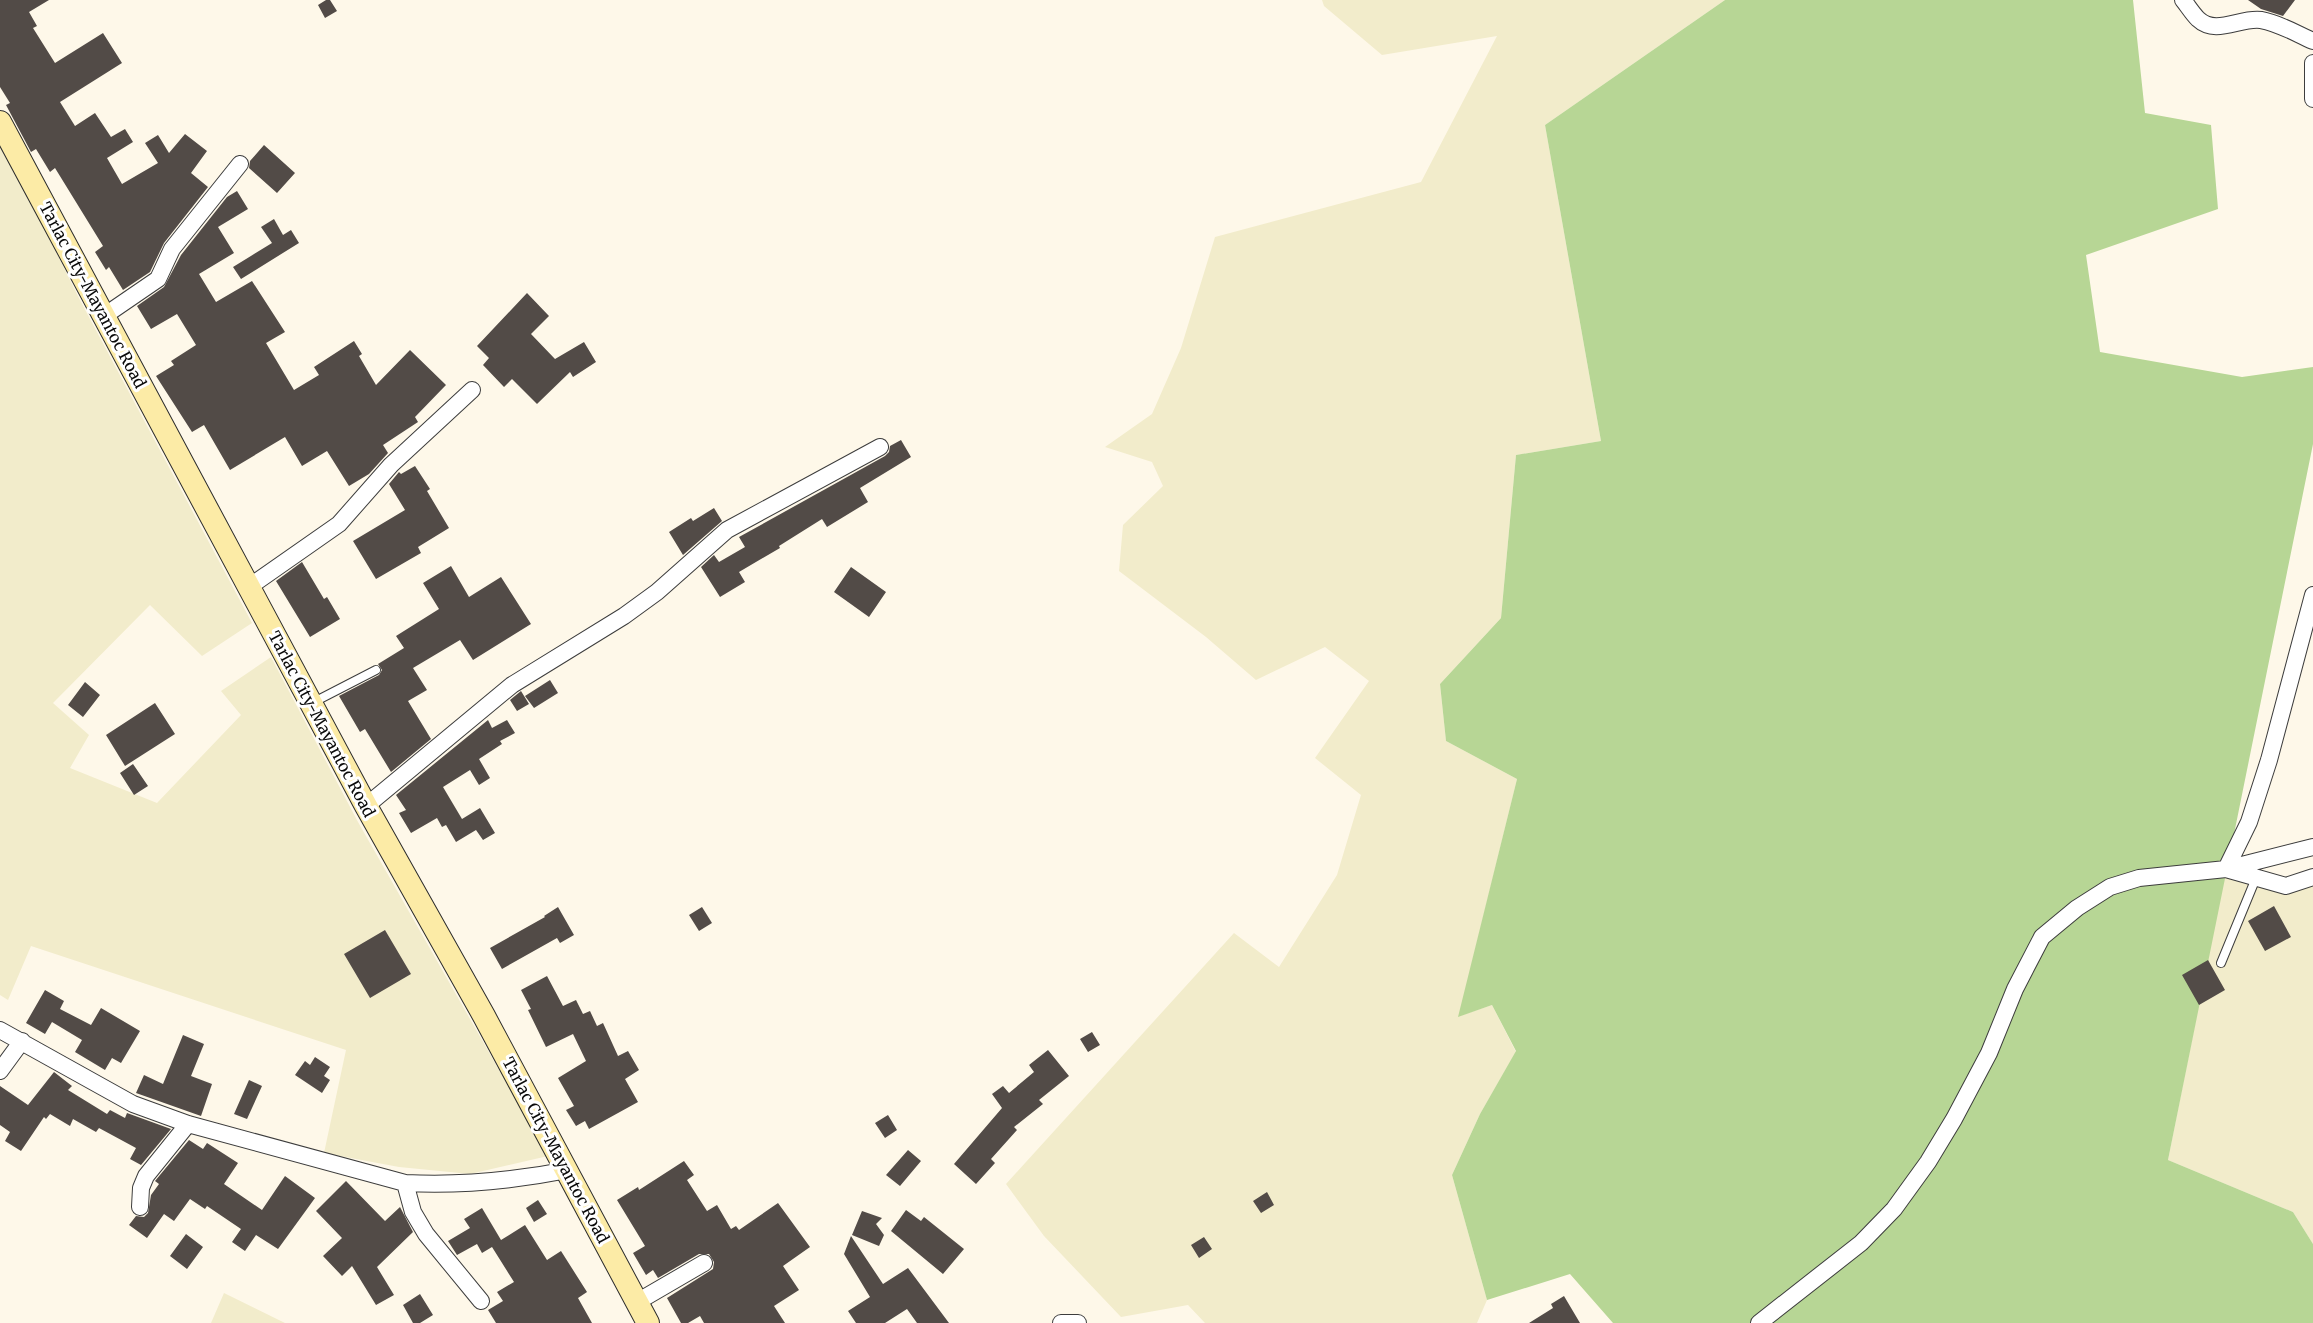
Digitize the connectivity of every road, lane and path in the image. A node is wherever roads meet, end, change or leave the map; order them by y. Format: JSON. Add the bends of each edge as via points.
{"nodes":[{"id":1,"x":2183,"y":0,"type":"edge"},
{"id":2,"x":2313,"y":42,"type":"edge"},
{"id":3,"x":2313,"y":63,"type":"edge"},
{"id":4,"x":2313,"y":99,"type":"edge"},
{"id":5,"x":0,"y":122,"type":"edge"},
{"id":6,"x":240,"y":164,"type":"dead end"},
{"id":7,"x":104,"y":316,"type":"junction"},
{"id":8,"x":472,"y":390,"type":"dead end"},
{"id":9,"x":880,"y":447,"type":"dead end"},
{"id":10,"x":249,"y":587,"type":"junction"},
{"id":11,"x":2313,"y":595,"type":"edge"},
{"id":12,"x":376,"y":669,"type":"dead end"},
{"id":13,"x":311,"y":703,"type":"junction"},
{"id":14,"x":366,"y":806,"type":"junction"},
{"id":15,"x":2313,"y":847,"type":"edge"},
{"id":16,"x":2226,"y":869,"type":"junction"},
{"id":17,"x":2313,"y":877,"type":"edge"},
{"id":18,"x":2256,"y":878,"type":"junction"},
{"id":19,"x":2221,"y":963,"type":"dead end"},
{"id":20,"x":0,"y":1030,"type":"edge"},
{"id":21,"x":22,"y":1041,"type":"junction"},
{"id":22,"x":0,"y":1071,"type":"edge"},
{"id":23,"x":188,"y":1124,"type":"junction"},
{"id":24,"x":568,"y":1170,"type":"junction"},
{"id":25,"x":405,"y":1183,"type":"junction"},
{"id":26,"x":140,"y":1207,"type":"dead end"},
{"id":27,"x":704,"y":1263,"type":"dead end"},
{"id":28,"x":481,"y":1301,"type":"dead end"},
{"id":29,"x":638,"y":1302,"type":"junction"},
{"id":30,"x":648,"y":1323,"type":"edge"},
{"id":31,"x":1061,"y":1323,"type":"edge"},
{"id":32,"x":1078,"y":1323,"type":"edge"},
{"id":33,"x":1759,"y":1323,"type":"edge"}],
"edges":[{"from":1,"to":2,"type":"street","via":[[2199,20],[2210,26],[2262,20]]},
{"from":3,"to":4,"type":"street"},
{"from":5,"to":7,"type":"main road","name":"Tarlac City-Mayantoc Road"},
{"from":6,"to":7,"type":"street","via":[[172,249],[158,279]]},
{"from":7,"to":10,"type":"main road","name":"Tarlac City-Mayantoc Road"},
{"from":8,"to":10,"type":"street","via":[[391,465],[339,524]]},
{"from":9,"to":14,"type":"street","via":[[727,530],[624,616],[512,685]]},
{"from":10,"to":13,"type":"main road","name":"Tarlac City-Mayantoc Road"},
{"from":11,"to":16,"type":"street","via":[[2269,760],[2249,822]]},
{"from":12,"to":13,"type":"lane"},
{"from":13,"to":14,"type":"main road","name":"Tarlac City-Mayantoc Road"},
{"from":14,"to":24,"type":"main road","name":"Tarlac City-Mayantoc Road"},
{"from":15,"to":16,"type":"street"},
{"from":16,"to":18,"type":"street"},
{"from":16,"to":33,"type":"street","via":[[2139,878],[2110,887],[2042,937],[1954,1119],[1894,1209],[1861,1243]]},
{"from":17,"to":18,"type":"street","via":[[2286,886]]},
{"from":18,"to":19,"type":"lane"},
{"from":20,"to":21,"type":"street"},
{"from":21,"to":22,"type":"street"},
{"from":21,"to":23,"type":"street","via":[[133,1104]]},
{"from":23,"to":25,"type":"street"},
{"from":23,"to":26,"type":"street","via":[[146,1176]]},
{"from":24,"to":25,"type":"street","via":[[479,1184]]},
{"from":24,"to":29,"type":"main road","name":"Tarlac City-Mayantoc Road"},
{"from":25,"to":28,"type":"street","via":[[413,1212],[426,1234]]},
{"from":27,"to":29,"type":"street"},
{"from":29,"to":30,"type":"main road","name":"Tarlac City-Mayantoc Road"},
{"from":31,"to":32,"type":"street"}]}
